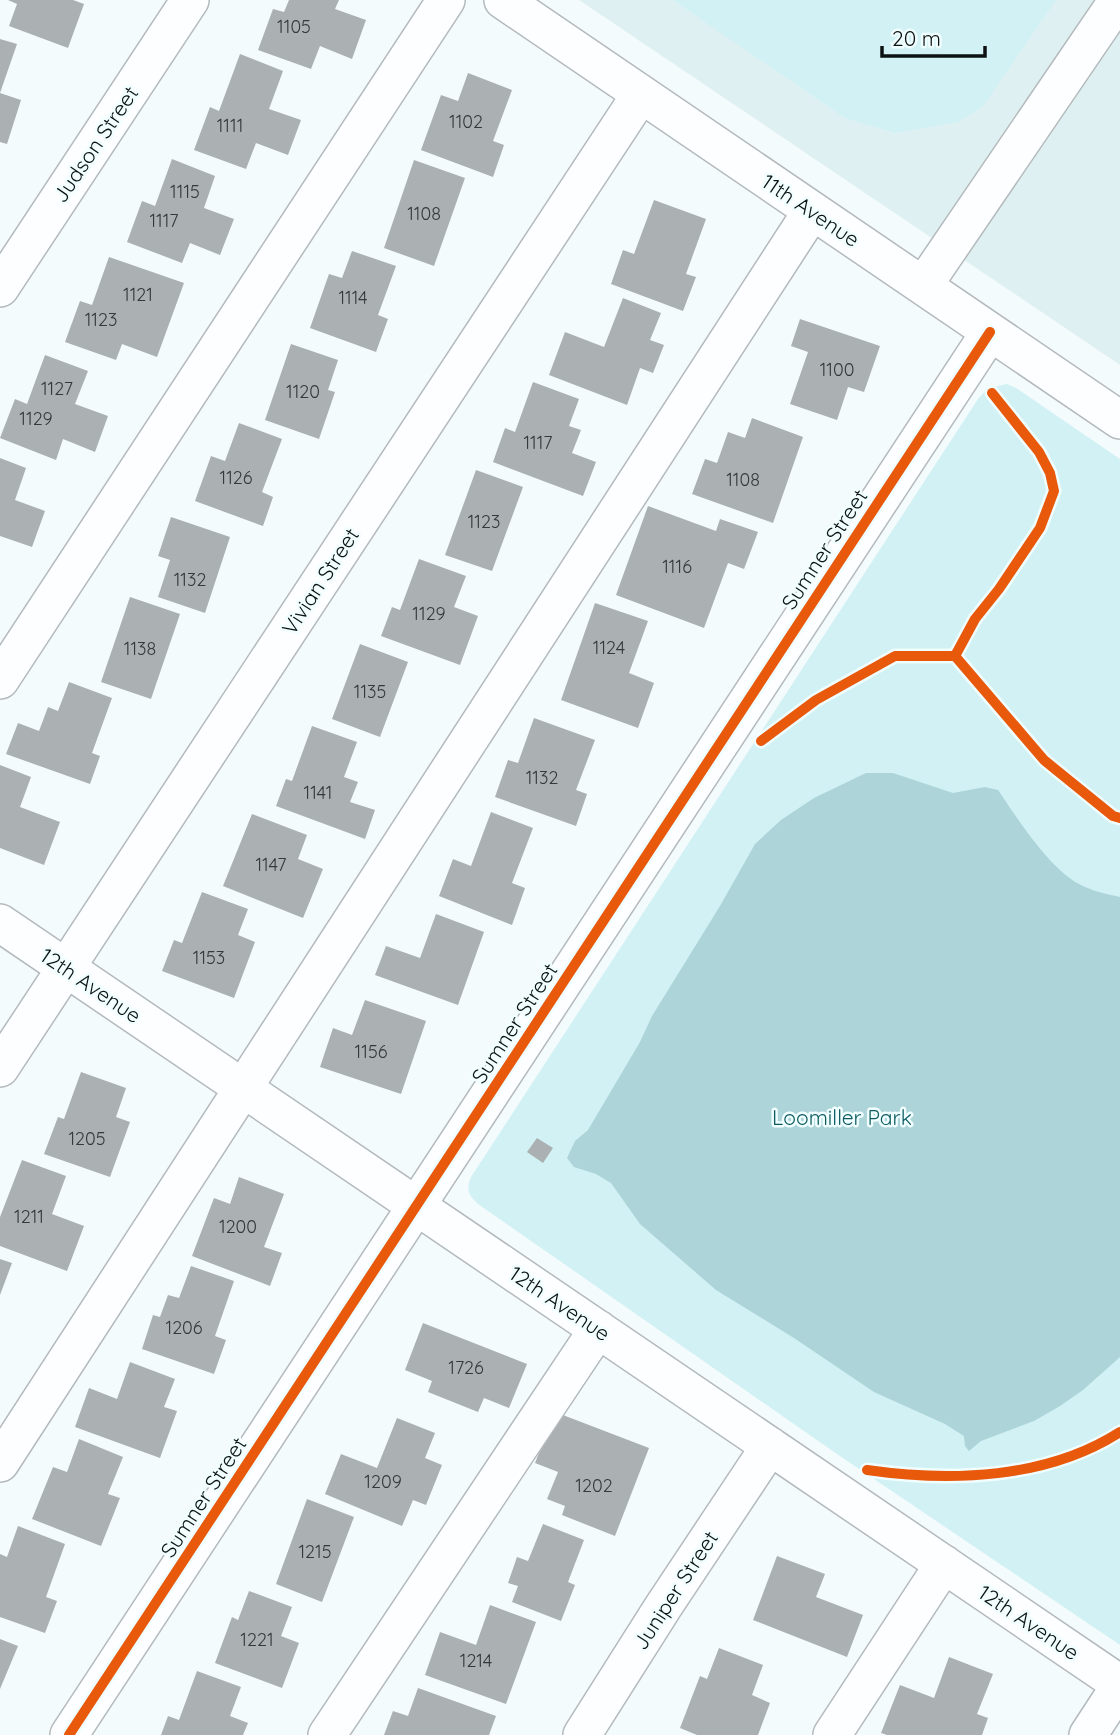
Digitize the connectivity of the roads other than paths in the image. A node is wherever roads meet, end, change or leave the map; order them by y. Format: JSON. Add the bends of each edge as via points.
{"nodes":[{"id":1,"x":190,"y":0,"type":"edge"},
{"id":2,"x":446,"y":0,"type":"edge"},
{"id":3,"x":503,"y":0,"type":"edge"},
{"id":4,"x":1118,"y":0,"type":"edge"},
{"id":5,"x":641,"y":94,"type":"junction"},
{"id":6,"x":812,"y":211,"type":"junction"},
{"id":7,"x":923,"y":286,"type":"junction"},
{"id":8,"x":0,"y":288,"type":"edge"},
{"id":9,"x":990,"y":332,"type":"junction"},
{"id":10,"x":1120,"y":420,"type":"edge"},
{"id":11,"x":0,"y":680,"type":"edge"},
{"id":12,"x":0,"y":923,"type":"edge"},
{"id":13,"x":66,"y":968,"type":"junction"},
{"id":14,"x":0,"y":1068,"type":"edge"},
{"id":15,"x":244,"y":1089,"type":"junction"},
{"id":16,"x":417,"y":1206,"type":"junction"},
{"id":17,"x":598,"y":1329,"type":"junction"},
{"id":18,"x":770,"y":1446,"type":"junction"},
{"id":19,"x":0,"y":1463,"type":"edge"},
{"id":20,"x":944,"y":1564,"type":"junction"},
{"id":21,"x":1120,"y":1685,"type":"edge"},
{"id":22,"x":69,"y":1735,"type":"edge"},
{"id":23,"x":327,"y":1735,"type":"edge"},
{"id":24,"x":582,"y":1735,"type":"edge"},
{"id":25,"x":832,"y":1735,"type":"edge"},
{"id":26,"x":1088,"y":1735,"type":"edge"}],
"edges":[{"from":1,"to":8,"type":"street","name":"Judson Street"},
{"from":2,"to":11,"type":"street"},
{"from":3,"to":5,"type":"street","name":"11th Avenue"},
{"from":4,"to":7,"type":"street"},
{"from":5,"to":6,"type":"street","name":"11th Avenue"},
{"from":5,"to":13,"type":"street","name":"Vivian Street"},
{"from":6,"to":7,"type":"street","name":"11th Avenue"},
{"from":6,"to":15,"type":"street"},
{"from":7,"to":9,"type":"street","name":"11th Avenue"},
{"from":9,"to":10,"type":"street","name":"11th Avenue"},
{"from":9,"to":16,"type":"street","name":"Sumner Street"},
{"from":12,"to":13,"type":"street","name":"12th Avenue"},
{"from":13,"to":14,"type":"street","name":"Vivian Street"},
{"from":13,"to":15,"type":"street","name":"12th Avenue"},
{"from":15,"to":16,"type":"street","name":"12th Avenue"},
{"from":15,"to":19,"type":"street"},
{"from":16,"to":17,"type":"street","name":"12th Avenue"},
{"from":16,"to":22,"type":"street","name":"Sumner Street"},
{"from":17,"to":18,"type":"street","name":"12th Avenue"},
{"from":17,"to":23,"type":"street"},
{"from":18,"to":20,"type":"street","name":"12th Avenue"},
{"from":18,"to":24,"type":"street","name":"Juniper Street"},
{"from":20,"to":21,"type":"street","name":"12th Avenue"},
{"from":20,"to":25,"type":"street"},
{"from":21,"to":26,"type":"street"}]}
